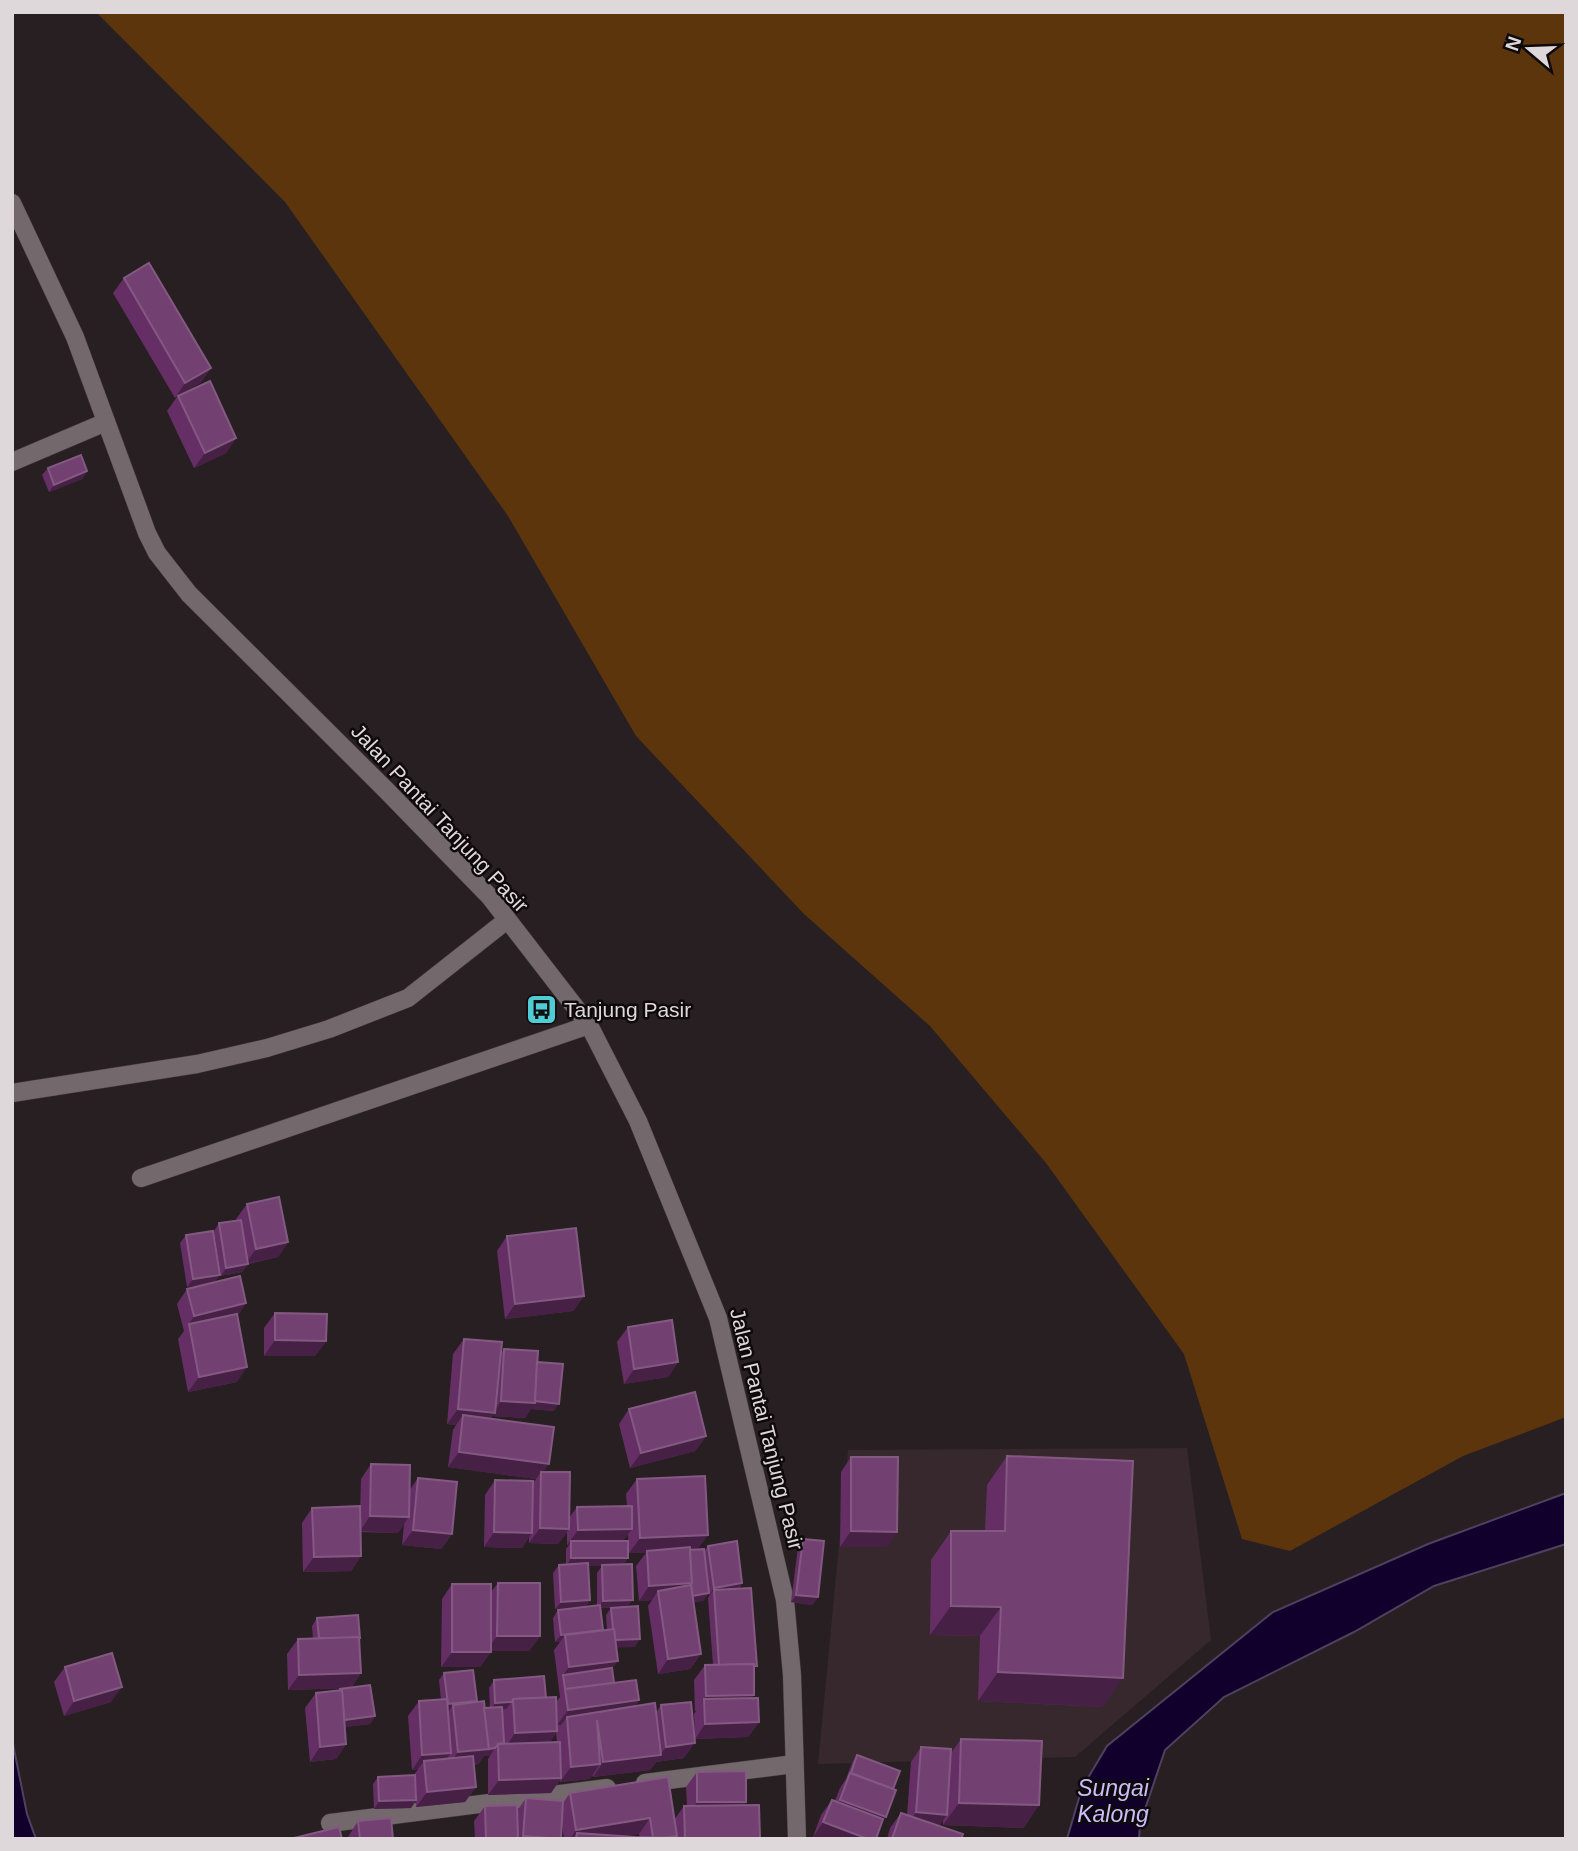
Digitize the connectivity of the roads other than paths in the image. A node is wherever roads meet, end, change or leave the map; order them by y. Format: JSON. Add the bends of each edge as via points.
{"nodes":[{"id":1,"x":12,"y":202,"type":"edge"},
{"id":2,"x":106,"y":422,"type":"junction"},
{"id":3,"x":12,"y":462,"type":"edge"},
{"id":4,"x":507,"y":920,"type":"junction"},
{"id":5,"x":589,"y":1024,"type":"junction"},
{"id":6,"x":12,"y":1093,"type":"edge"},
{"id":7,"x":141,"y":1178,"type":"dead end"},
{"id":8,"x":794,"y":1764,"type":"junction"},
{"id":9,"x":330,"y":1823,"type":"dead end"},
{"id":10,"x":797,"y":1839,"type":"edge"}],
"edges":[{"from":1,"to":2,"type":"street","name":"Jalan Pantai Tanjung Pasir","via":[[75,337]]},
{"from":2,"to":3,"type":"street"},
{"from":2,"to":4,"type":"street","name":"Jalan Pantai Tanjung Pasir","via":[[147,533],[189,594],[386,790]]},
{"from":4,"to":5,"type":"street","name":"Jalan Pantai Tanjung Pasir"},
{"from":4,"to":6,"type":"street","via":[[408,998],[329,1029],[197,1064]]},
{"from":5,"to":7,"type":"street"},
{"from":5,"to":8,"type":"street","name":"Jalan Pantai Tanjung Pasir","via":[[638,1121],[718,1318],[785,1600]]},
{"from":8,"to":9,"type":"street"},
{"from":8,"to":10,"type":"street","name":"Jalan Pantai Tanjung Pasir"}]}
